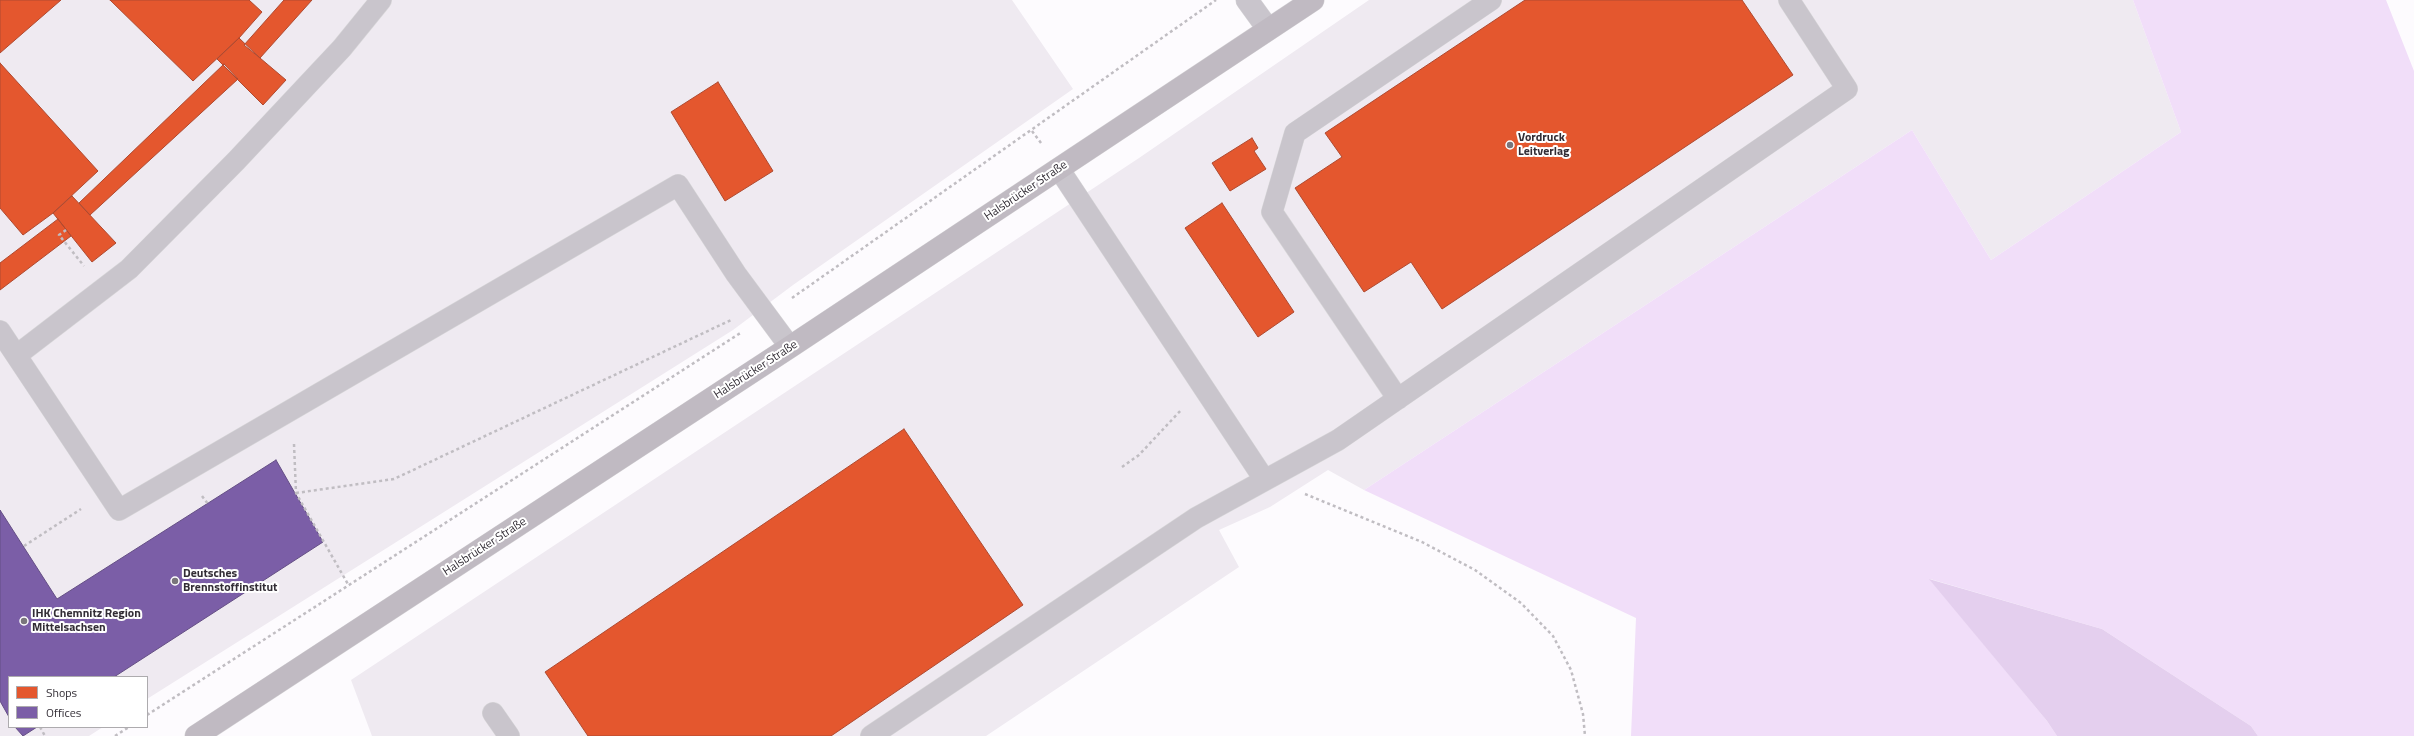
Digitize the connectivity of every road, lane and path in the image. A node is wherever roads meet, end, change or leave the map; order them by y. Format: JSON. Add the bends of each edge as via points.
{"nodes":[{"id":1,"x":381,"y":0,"type":"edge"},
{"id":2,"x":1216,"y":0,"type":"edge"},
{"id":3,"x":1246,"y":0,"type":"edge"},
{"id":4,"x":1313,"y":0,"type":"edge"},
{"id":5,"x":1491,"y":0,"type":"edge"},
{"id":6,"x":1789,"y":0,"type":"edge"},
{"id":7,"x":1268,"y":29,"type":"junction"},
{"id":8,"x":1059,"y":170,"type":"junction"},
{"id":9,"x":66,"y":230,"type":"dead end"},
{"id":10,"x":103,"y":290,"type":"junction"},
{"id":11,"x":768,"y":315,"type":"junction"},
{"id":12,"x":0,"y":331,"type":"edge"},
{"id":13,"x":790,"y":347,"type":"junction"},
{"id":14,"x":17,"y":355,"type":"junction"},
{"id":15,"x":1203,"y":387,"type":"junction"},
{"id":16,"x":1398,"y":399,"type":"junction"},
{"id":17,"x":294,"y":440,"type":"dead end"},
{"id":18,"x":1122,"y":467,"type":"dead end"},
{"id":19,"x":1264,"y":479,"type":"junction"},
{"id":20,"x":108,"y":492,"type":"junction"},
{"id":21,"x":296,"y":493,"type":"junction"},
{"id":22,"x":24,"y":546,"type":"dead end"},
{"id":23,"x":349,"y":586,"type":"junction"},
{"id":24,"x":493,"y":713,"type":"dead end"},
{"id":25,"x":148,"y":714,"type":"edge"},
{"id":26,"x":127,"y":728,"type":"edge"},
{"id":27,"x":119,"y":735,"type":"edge"},
{"id":28,"x":114,"y":736,"type":"edge"},
{"id":29,"x":196,"y":736,"type":"edge"},
{"id":30,"x":509,"y":736,"type":"edge"},
{"id":31,"x":871,"y":736,"type":"edge"},
{"id":32,"x":1585,"y":736,"type":"edge"}],
"edges":[{"from":1,"to":10,"type":"lane","via":[[342,48],[236,161],[130,270]]},
{"from":2,"to":11,"type":"path"},
{"from":3,"to":7,"type":"street"},
{"from":4,"to":7,"type":"main road","name":"Halsbrücker Straße"},
{"from":5,"to":16,"type":"lane","via":[[1295,133],[1272,212]]},
{"from":6,"to":16,"type":"lane","via":[[1846,89]]},
{"from":7,"to":8,"type":"main road","name":"Halsbrücker Straße"},
{"from":8,"to":13,"type":"main road","name":"Halsbrücker Straße"},
{"from":8,"to":15,"type":"lane"},
{"from":9,"to":10,"type":"path","via":[[59,235]]},
{"from":10,"to":14,"type":"lane"},
{"from":11,"to":13,"type":"lane"},
{"from":11,"to":20,"type":"lane","via":[[736,274],[678,185],[119,510]]},
{"from":11,"to":21,"type":"path","via":[[732,319],[394,479]]},
{"from":11,"to":23,"type":"path"},
{"from":12,"to":14,"type":"lane"},
{"from":13,"to":29,"type":"main road","name":"Halsbrücker Straße"},
{"from":14,"to":20,"type":"lane"},
{"from":15,"to":18,"type":"path","via":[[1139,455]]},
{"from":15,"to":19,"type":"lane"},
{"from":16,"to":19,"type":"lane","via":[[1338,440]]},
{"from":17,"to":21,"type":"path"},
{"from":19,"to":31,"type":"lane","via":[[1196,518]]},
{"from":19,"to":32,"type":"path","via":[[1335,505],[1422,542],[1475,570],[1521,603],[1553,636],[1571,670]]},
{"from":20,"to":22,"type":"path"},
{"from":21,"to":23,"type":"path"},
{"from":23,"to":25,"type":"path"},
{"from":24,"to":30,"type":"lane"},
{"from":26,"to":27,"type":"path"},
{"from":27,"to":28,"type":"path"}]}
